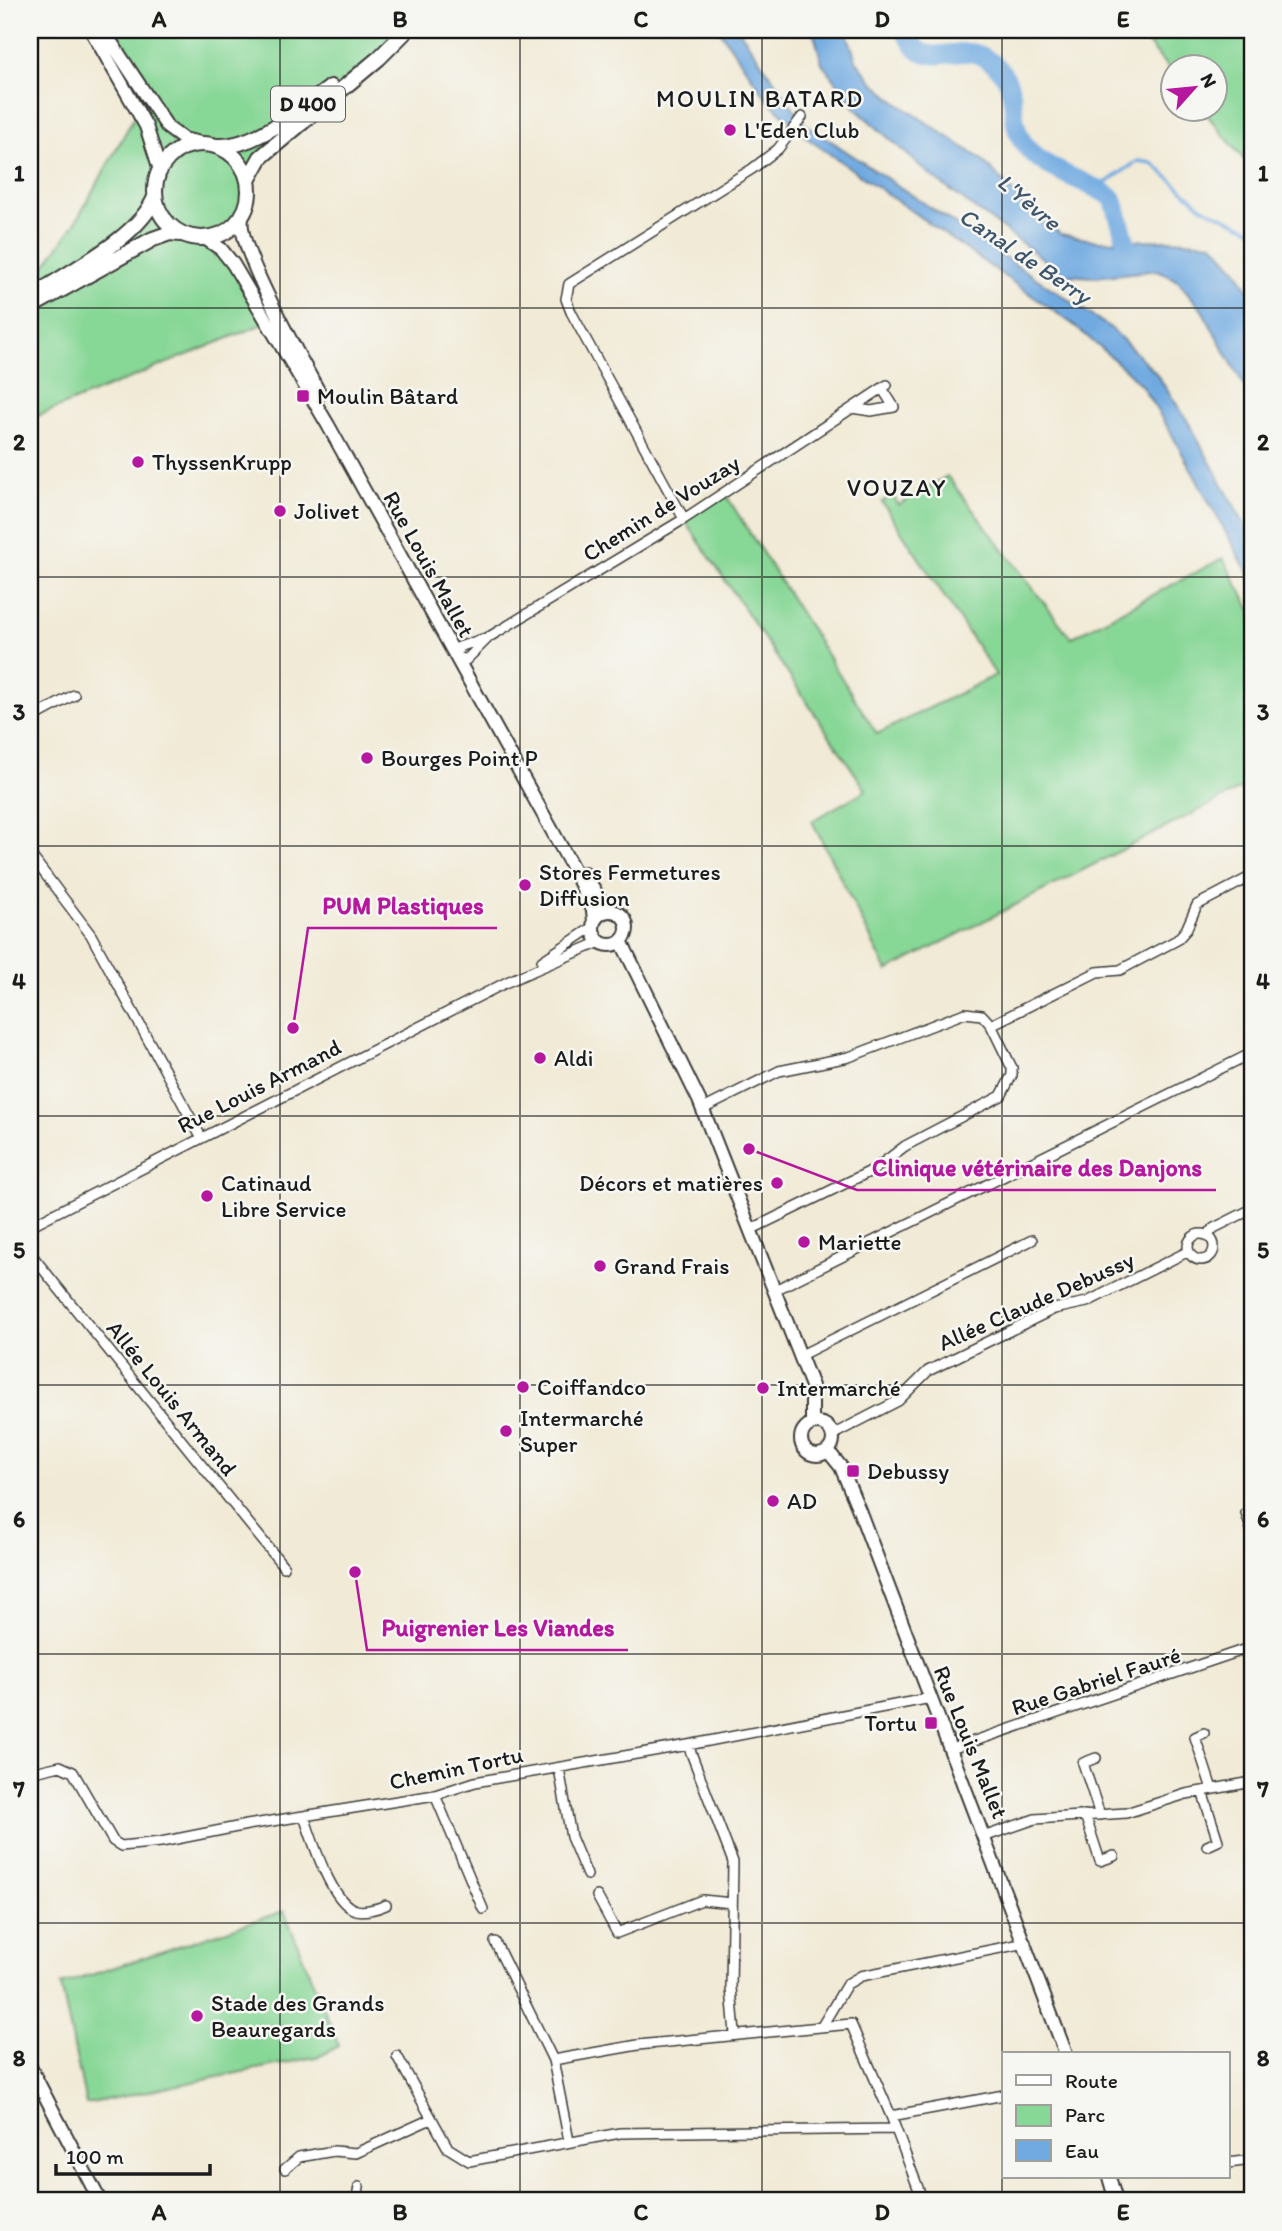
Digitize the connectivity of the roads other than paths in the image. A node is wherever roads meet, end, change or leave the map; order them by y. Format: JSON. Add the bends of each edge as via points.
{"nodes":[{"id":1,"x":91,"y":30,"type":"edge"},
{"id":2,"x":103,"y":30,"type":"edge"},
{"id":3,"x":407,"y":30,"type":"edge"},
{"id":4,"x":392,"y":43,"type":"junction"},
{"id":5,"x":802,"y":117,"type":"dead end"},
{"id":6,"x":211,"y":145,"type":"junction"},
{"id":7,"x":160,"y":170,"type":"junction"},
{"id":8,"x":248,"y":180,"type":"junction"},
{"id":9,"x":155,"y":197,"type":"junction"},
{"id":10,"x":242,"y":218,"type":"junction"},
{"id":11,"x":182,"y":234,"type":"junction"},
{"id":12,"x":206,"y":239,"type":"junction"},
{"id":13,"x":30,"y":298,"type":"edge"},
{"id":14,"x":30,"y":307,"type":"edge"},
{"id":15,"x":852,"y":408,"type":"junction"},
{"id":16,"x":684,"y":519,"type":"junction"},
{"id":17,"x":489,"y":637,"type":"junction"},
{"id":18,"x":461,"y":654,"type":"junction"},
{"id":19,"x":74,"y":695,"type":"dead end"},
{"id":20,"x":30,"y":719,"type":"edge"},
{"id":21,"x":30,"y":854,"type":"edge"},
{"id":22,"x":1252,"y":876,"type":"edge"},
{"id":23,"x":607,"y":911,"type":"junction"},
{"id":24,"x":594,"y":925,"type":"junction"},
{"id":25,"x":621,"y":941,"type":"junction"},
{"id":26,"x":600,"y":942,"type":"junction"},
{"id":27,"x":507,"y":982,"type":"junction"},
{"id":28,"x":991,"y":1025,"type":"junction"},
{"id":29,"x":1252,"y":1053,"type":"edge"},
{"id":30,"x":703,"y":1109,"type":"junction"},
{"id":31,"x":201,"y":1136,"type":"junction"},
{"id":32,"x":1252,"y":1209,"type":"edge"},
{"id":33,"x":30,"y":1226,"type":"edge"},
{"id":34,"x":750,"y":1230,"type":"junction"},
{"id":35,"x":1208,"y":1235,"type":"junction"},
{"id":36,"x":1032,"y":1240,"type":"dead end"},
{"id":37,"x":1189,"y":1251,"type":"junction"},
{"id":38,"x":30,"y":1253,"type":"edge"},
{"id":39,"x":773,"y":1291,"type":"junction"},
{"id":40,"x":799,"y":1356,"type":"junction"},
{"id":41,"x":812,"y":1424,"type":"junction"},
{"id":42,"x":832,"y":1435,"type":"junction"},
{"id":43,"x":828,"y":1451,"type":"junction"},
{"id":44,"x":1246,"y":1513,"type":"dead end"},
{"id":45,"x":1252,"y":1532,"type":"edge"},
{"id":46,"x":284,"y":1566,"type":"dead end"},
{"id":47,"x":1252,"y":1647,"type":"edge"},
{"id":48,"x":931,"y":1698,"type":"junction"},
{"id":49,"x":1204,"y":1733,"type":"dead end"},
{"id":50,"x":688,"y":1745,"type":"junction"},
{"id":51,"x":951,"y":1749,"type":"junction"},
{"id":52,"x":1096,"y":1758,"type":"dead end"},
{"id":53,"x":559,"y":1768,"type":"junction"},
{"id":54,"x":30,"y":1773,"type":"edge"},
{"id":55,"x":1252,"y":1782,"type":"edge"},
{"id":56,"x":1207,"y":1790,"type":"junction"},
{"id":57,"x":436,"y":1795,"type":"junction"},
{"id":58,"x":1085,"y":1815,"type":"junction"},
{"id":59,"x":1100,"y":1815,"type":"junction"},
{"id":60,"x":304,"y":1816,"type":"junction"},
{"id":61,"x":986,"y":1836,"type":"junction"},
{"id":62,"x":1207,"y":1846,"type":"dead end"},
{"id":63,"x":1114,"y":1856,"type":"dead end"},
{"id":64,"x":587,"y":1875,"type":"dead end"},
{"id":65,"x":597,"y":1896,"type":"dead end"},
{"id":66,"x":732,"y":1903,"type":"junction"},
{"id":67,"x":386,"y":1905,"type":"dead end"},
{"id":68,"x":483,"y":1909,"type":"dead end"},
{"id":69,"x":495,"y":1942,"type":"dead end"},
{"id":70,"x":1026,"y":1943,"type":"junction"},
{"id":71,"x":822,"y":2026,"type":"junction"},
{"id":72,"x":735,"y":2034,"type":"junction"},
{"id":73,"x":1065,"y":2052,"type":"edge"},
{"id":74,"x":397,"y":2056,"type":"dead end"},
{"id":75,"x":552,"y":2060,"type":"junction"},
{"id":76,"x":30,"y":2068,"type":"edge"},
{"id":77,"x":1002,"y":2095,"type":"edge"},
{"id":78,"x":891,"y":2116,"type":"junction"},
{"id":79,"x":430,"y":2119,"type":"junction"},
{"id":80,"x":896,"y":2129,"type":"junction"},
{"id":81,"x":569,"y":2141,"type":"junction"},
{"id":82,"x":1252,"y":2160,"type":"edge"},
{"id":83,"x":1230,"y":2163,"type":"edge"},
{"id":84,"x":285,"y":2169,"type":"dead end"},
{"id":85,"x":1109,"y":2178,"type":"edge"},
{"id":86,"x":359,"y":2188,"type":"dead end"},
{"id":87,"x":100,"y":2201,"type":"edge"},
{"id":88,"x":356,"y":2201,"type":"edge"},
{"id":89,"x":923,"y":2201,"type":"edge"},
{"id":90,"x":1116,"y":2201,"type":"edge"}],
"edges":[{"from":1,"to":7,"type":"main road","via":[[146,126]]},
{"from":2,"to":6,"type":"main road","via":[[168,128],[183,139]]},
{"from":3,"to":4,"type":"main road","number":"D 400"},
{"from":4,"to":6,"type":"main road","number":"D 400","via":[[289,117],[237,144]]},
{"from":4,"to":8,"type":"main road","number":"D 400","via":[[261,157]]},
{"from":5,"to":16,"type":"street","via":[[778,149],[752,169],[569,284],[566,299],[571,313]]},
{"from":6,"to":7,"type":"main road","via":[[179,150]]},
{"from":6,"to":8,"type":"main road","via":[[236,159]]},
{"from":7,"to":9,"type":"main road"},
{"from":8,"to":10,"type":"main road","via":[[249,201]]},
{"from":9,"to":11,"type":"main road","via":[[161,215]]},
{"from":9,"to":13,"type":"main road","via":[[136,224]]},
{"from":10,"to":12,"type":"main road","via":[[224,234]]},
{"from":10,"to":18,"type":"main road","name":"Rue Louis Mallet","via":[[252,257],[278,316]]},
{"from":11,"to":12,"type":"main road"},
{"from":11,"to":14,"type":"main road","via":[[153,239]]},
{"from":12,"to":18,"type":"main road","name":"Rue Louis Mallet","via":[[233,264]]},
{"from":15,"to":15,"type":"street","name":"Chemin de Vouzay","via":[[884,386],[894,407],[871,411]]},
{"from":15,"to":16,"type":"street","name":"Chemin de Vouzay"},
{"from":16,"to":17,"type":"street","name":"Chemin de Vouzay"},
{"from":17,"to":18,"type":"street","name":"Chemin de Vouzay"},
{"from":17,"to":18,"type":"street","name":"Chemin de Vouzay"},
{"from":18,"to":23,"type":"main road","name":"Rue Louis Mallet"},
{"from":18,"to":24,"type":"main road","name":"Rue Louis Mallet","via":[[575,872],[593,910]]},
{"from":19,"to":20,"type":"street"},
{"from":21,"to":31,"type":"street","via":[[91,935]]},
{"from":22,"to":28,"type":"street","via":[[1197,905],[1177,940],[1120,970],[1097,972]]},
{"from":23,"to":24,"type":"main road"},
{"from":23,"to":25,"type":"main road","name":"Rue Louis Mallet","via":[[618,913],[625,921]]},
{"from":24,"to":26,"type":"main road","name":"Rue Louis Mallet"},
{"from":24,"to":27,"type":"street","name":"Rue Louis Armand"},
{"from":25,"to":26,"type":"main road","via":[[611,945]]},
{"from":25,"to":30,"type":"main road","name":"Rue Louis Mallet"},
{"from":26,"to":27,"type":"street","name":"Rue Louis Armand"},
{"from":27,"to":31,"type":"street","name":"Rue Louis Armand"},
{"from":28,"to":30,"type":"street","via":[[982,1015],[965,1013],[849,1057],[779,1071]]},
{"from":28,"to":34,"type":"street","via":[[1012,1068],[1001,1096],[905,1146],[875,1169]]},
{"from":29,"to":39,"type":"street"},
{"from":30,"to":34,"type":"main road","name":"Rue Louis Mallet"},
{"from":31,"to":33,"type":"street","name":"Rue Louis Armand"},
{"from":32,"to":35,"type":"street","name":"Allée Claude Debussy"},
{"from":34,"to":39,"type":"main road","name":"Rue Louis Mallet"},
{"from":35,"to":37,"type":"street","name":"Allée Claude Debussy","via":[[1192,1238]]},
{"from":35,"to":37,"type":"street","name":"Allée Claude Debussy","via":[[1214,1243],[1212,1256],[1201,1261]]},
{"from":36,"to":40,"type":"street"},
{"from":37,"to":42,"type":"street","name":"Allée Claude Debussy","via":[[1087,1302],[1054,1309],[928,1371],[898,1401]]},
{"from":38,"to":46,"type":"street","name":"Allée Louis Armand"},
{"from":39,"to":40,"type":"main road","name":"Rue Louis Mallet"},
{"from":40,"to":41,"type":"main road","name":"Rue Louis Mallet","via":[[812,1386]]},
{"from":41,"to":42,"type":"main road","via":[[824,1425]]},
{"from":41,"to":43,"type":"main road","name":"Rue Louis Mallet","via":[[801,1437],[804,1449],[816,1455]]},
{"from":42,"to":43,"type":"main road"},
{"from":43,"to":48,"type":"main road","name":"Rue Louis Mallet","via":[[841,1467],[859,1510]]},
{"from":44,"to":45,"type":"street"},
{"from":47,"to":51,"type":"street","name":"Rue Gabriel Fauré"},
{"from":48,"to":50,"type":"street","name":"Chemin Tortu"},
{"from":48,"to":51,"type":"main road","name":"Rue Louis Mallet"},
{"from":49,"to":56,"type":"street","via":[[1195,1737]]},
{"from":50,"to":53,"type":"street","name":"Chemin Tortu"},
{"from":50,"to":66,"type":"street","via":[[731,1851]]},
{"from":51,"to":61,"type":"main road","name":"Rue Louis Mallet"},
{"from":52,"to":59,"type":"street","via":[[1083,1763]]},
{"from":53,"to":57,"type":"street","name":"Chemin Tortu","via":[[475,1782]]},
{"from":53,"to":64,"type":"street","via":[[571,1837]]},
{"from":54,"to":60,"type":"street","name":"Chemin Tortu","via":[[60,1766],[74,1772],[113,1841],[121,1846]]},
{"from":55,"to":56,"type":"street"},
{"from":56,"to":59,"type":"street","via":[[1126,1813]]},
{"from":56,"to":62,"type":"street","via":[[1218,1841]]},
{"from":57,"to":60,"type":"street","name":"Chemin Tortu"},
{"from":57,"to":68,"type":"street"},
{"from":58,"to":59,"type":"street"},
{"from":58,"to":61,"type":"street","via":[[1035,1819]]},
{"from":58,"to":63,"type":"street","via":[[1100,1861]]},
{"from":60,"to":67,"type":"street","via":[[337,1894],[353,1909],[374,1910]]},
{"from":61,"to":70,"type":"main road","name":"Rue Louis Mallet"},
{"from":65,"to":66,"type":"street","via":[[617,1933],[702,1900]]},
{"from":66,"to":72,"type":"street"},
{"from":69,"to":75,"type":"street"},
{"from":70,"to":71,"type":"street","via":[[861,1976],[846,1984]]},
{"from":70,"to":73,"type":"main road","name":"Rue Louis Mallet"},
{"from":71,"to":72,"type":"street"},
{"from":71,"to":78,"type":"street","via":[[851,2024]]},
{"from":72,"to":75,"type":"street"},
{"from":74,"to":79,"type":"street"},
{"from":75,"to":81,"type":"street"},
{"from":76,"to":87,"type":"main road"},
{"from":77,"to":78,"type":"street"},
{"from":78,"to":80,"type":"street"},
{"from":79,"to":81,"type":"street","via":[[448,2148],[469,2161]]},
{"from":79,"to":84,"type":"street","via":[[356,2153],[334,2151],[299,2157]]},
{"from":80,"to":81,"type":"street","via":[[620,2133]]},
{"from":80,"to":89,"type":"street"},
{"from":82,"to":83,"type":"street"},
{"from":85,"to":90,"type":"main road"},
{"from":86,"to":88,"type":"street"}]}
